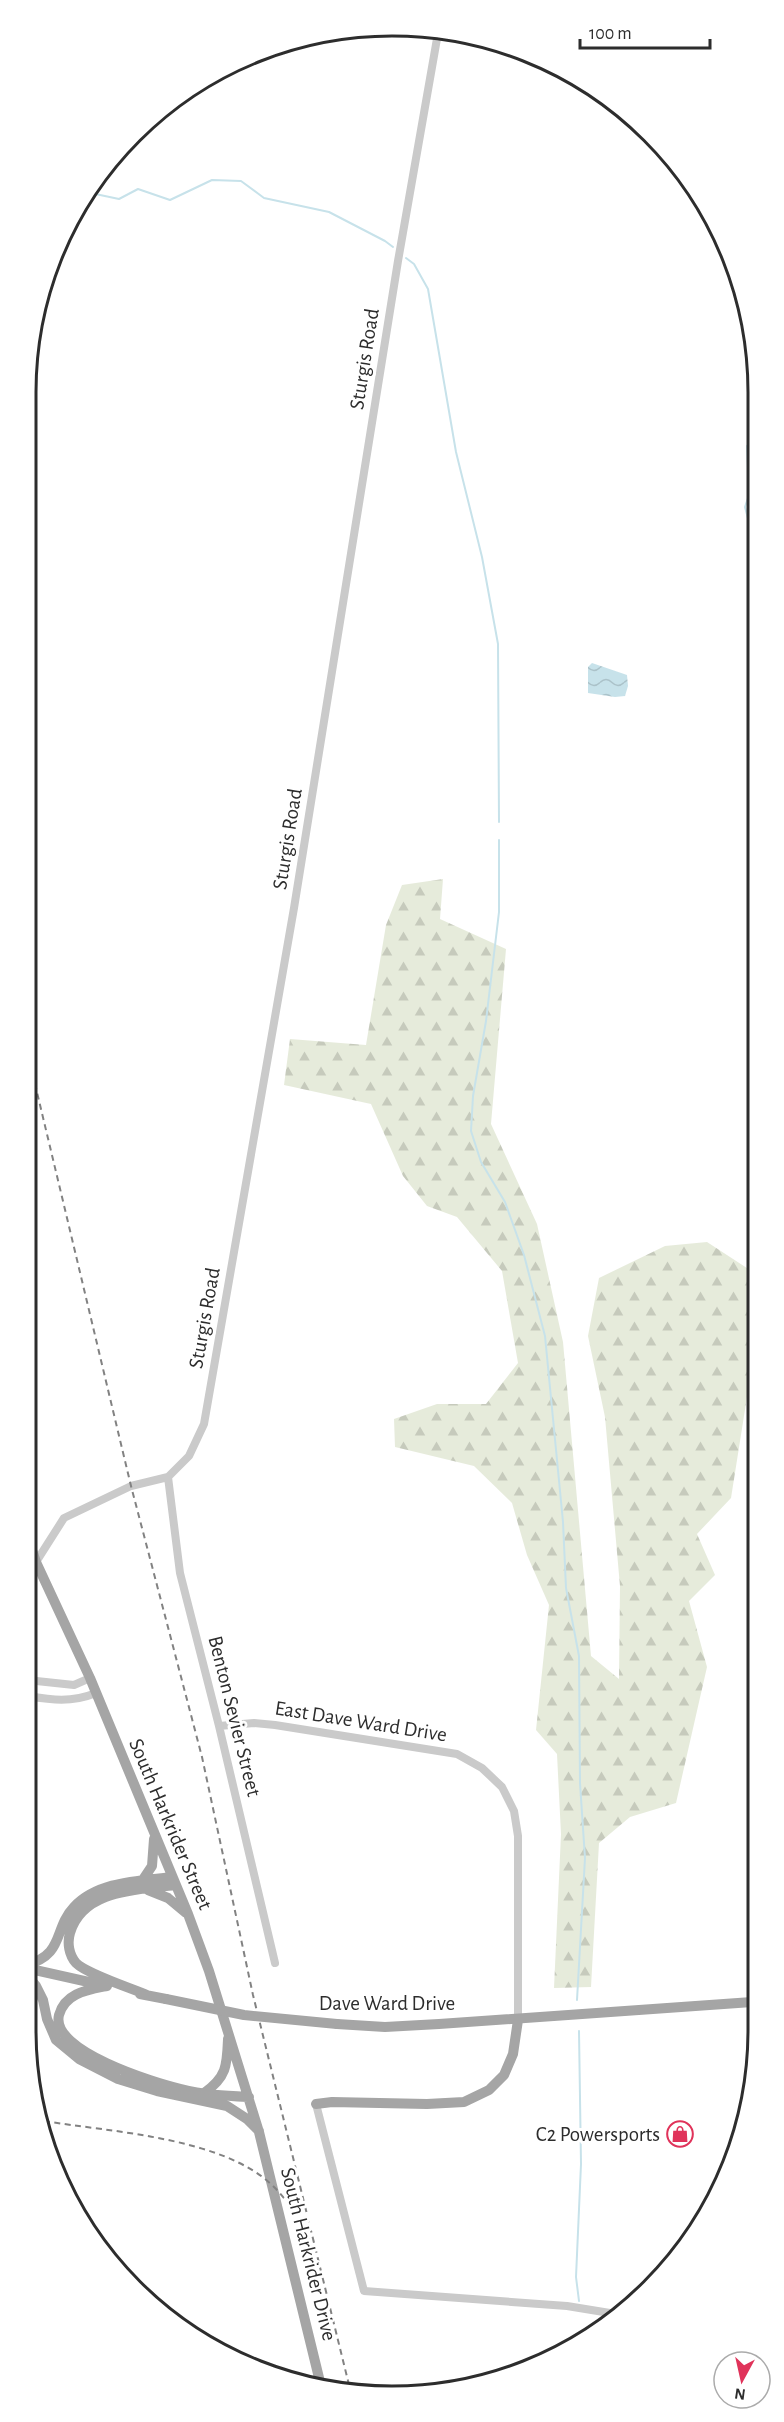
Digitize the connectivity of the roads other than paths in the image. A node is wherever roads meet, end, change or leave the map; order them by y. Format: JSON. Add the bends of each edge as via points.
{"nodes":[{"id":1,"x":437,"y":39,"type":"edge"},
{"id":2,"x":168,"y":1477,"type":"junction"},
{"id":3,"x":36,"y":1562,"type":"joint"},
{"id":4,"x":90,"y":1678,"type":"junction"},
{"id":5,"x":36,"y":1682,"type":"edge"},
{"id":6,"x":96,"y":1693,"type":"junction"},
{"id":7,"x":36,"y":1697,"type":"edge"},
{"id":8,"x":219,"y":1726,"type":"junction"},
{"id":9,"x":154,"y":1835,"type":"junction"},
{"id":10,"x":174,"y":1881,"type":"junction"},
{"id":11,"x":144,"y":1885,"type":"junction"},
{"id":12,"x":188,"y":1914,"type":"junction"},
{"id":13,"x":36,"y":1963,"type":"edge"},
{"id":14,"x":275,"y":1963,"type":"dead end"},
{"id":15,"x":36,"y":1969,"type":"edge"},
{"id":16,"x":36,"y":1986,"type":"edge"},
{"id":17,"x":107,"y":1986,"type":"junction"},
{"id":18,"x":147,"y":1995,"type":"junction"},
{"id":19,"x":748,"y":2002,"type":"edge"},
{"id":20,"x":518,"y":2020,"type":"junction"},
{"id":21,"x":229,"y":2029,"type":"junction"},
{"id":22,"x":205,"y":2097,"type":"junction"},
{"id":23,"x":250,"y":2100,"type":"junction"},
{"id":24,"x":316,"y":2104,"type":"joint"},
{"id":25,"x":259,"y":2132,"type":"junction"},
{"id":26,"x":608,"y":2313,"type":"edge"},
{"id":27,"x":319,"y":2378,"type":"edge"}],
"edges":[{"from":1,"to":2,"type":"street","name":"Sturgis Road","via":[[296,897],[204,1424],[189,1456]]},
{"from":2,"to":3,"type":"street","via":[[131,1486],[64,1518]]},
{"from":2,"to":8,"type":"street","name":"Benton Sevier Street","via":[[180,1573]]},
{"from":3,"to":4,"type":"main road","name":"South Harkrider Street"},
{"from":4,"to":5,"type":"street","via":[[74,1685]]},
{"from":4,"to":6,"type":"main road","name":"South Harkrider Street"},
{"from":6,"to":7,"type":"street","via":[[63,1701]]},
{"from":6,"to":9,"type":"main road","name":"South Harkrider Street"},
{"from":8,"to":14,"type":"street","name":"Benton Sevier Street"},
{"from":8,"to":20,"type":"street","name":"East Dave Ward Drive","via":[[265,1724],[439,1750],[469,1759],[493,1777],[510,1800],[518,1836]]},
{"from":9,"to":10,"type":"main road","name":"South Harkrider Street"},
{"from":9,"to":11,"type":"main road","via":[[152,1866]]},
{"from":10,"to":11,"type":"main road"},
{"from":10,"to":12,"type":"main road","name":"South Harkrider Street"},
{"from":11,"to":12,"type":"main road"},
{"from":11,"to":13,"type":"main road","via":[[122,1884],[87,1896],[73,1908],[52,1949]]},
{"from":11,"to":18,"type":"main road","via":[[83,1909],[68,1938],[69,1952],[76,1963]]},
{"from":12,"to":21,"type":"main road","name":"South Harkrider Street"},
{"from":15,"to":17,"type":"main road","name":"Dave Ward Drive"},
{"from":16,"to":22,"type":"main road","via":[[56,2040],[80,2059],[118,2079],[157,2091]]},
{"from":17,"to":18,"type":"main road","name":"Dave Ward Drive"},
{"from":17,"to":22,"type":"main road","via":[[82,1991],[62,2007],[58,2019],[68,2038],[84,2052],[133,2075]]},
{"from":18,"to":20,"type":"main road","name":"Dave Ward Drive","bridge":true,"via":[[244,2015],[337,2024],[385,2027]]},
{"from":19,"to":20,"type":"main road","name":"Dave Ward Drive"},
{"from":20,"to":24,"type":"main road","via":[[513,2054],[504,2075],[489,2090],[464,2102]]},
{"from":21,"to":22,"type":"main road","via":[[226,2067]]},
{"from":21,"to":23,"type":"main road","name":"South Harkrider Street"},
{"from":22,"to":23,"type":"main road"},
{"from":22,"to":25,"type":"main road","via":[[237,2111]]},
{"from":23,"to":25,"type":"main road","name":"South Harkrider Street"},
{"from":24,"to":26,"type":"street","via":[[364,2291],[556,2305]]},
{"from":25,"to":27,"type":"main road","name":"South Harkrider Drive"}]}
